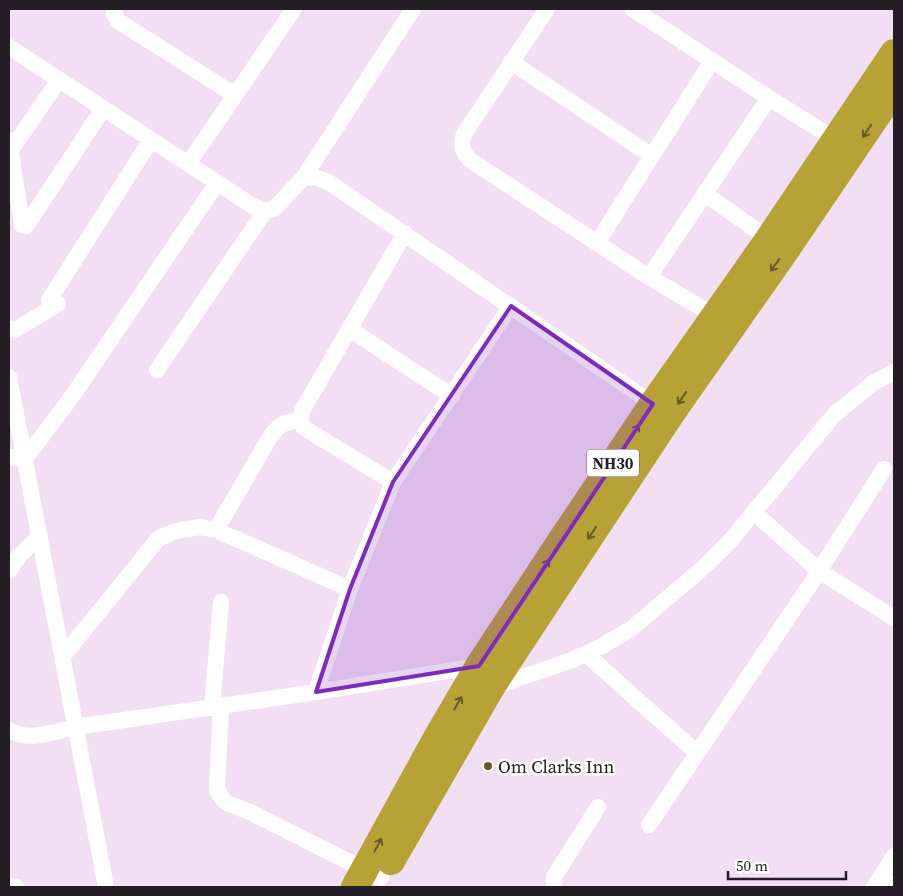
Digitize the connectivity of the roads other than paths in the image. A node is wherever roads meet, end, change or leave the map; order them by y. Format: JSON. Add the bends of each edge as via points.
{"nodes":[{"id":1,"x":115,"y":9,"type":"edge"},
{"id":2,"x":294,"y":9,"type":"edge"},
{"id":3,"x":413,"y":9,"type":"edge"},
{"id":4,"x":547,"y":9,"type":"edge"},
{"id":5,"x":633,"y":9,"type":"edge"},
{"id":6,"x":9,"y":47,"type":"edge"},
{"id":7,"x":894,"y":54,"type":"edge"},
{"id":8,"x":712,"y":61,"type":"junction"},
{"id":9,"x":511,"y":62,"type":"junction"},
{"id":10,"x":59,"y":80,"type":"junction"},
{"id":11,"x":894,"y":90,"type":"edge"},
{"id":12,"x":235,"y":95,"type":"junction"},
{"id":13,"x":769,"y":98,"type":"junction"},
{"id":14,"x":104,"y":108,"type":"junction"},
{"id":15,"x":152,"y":140,"type":"junction"},
{"id":16,"x":836,"y":140,"type":"junction"},
{"id":17,"x":10,"y":145,"type":"edge"},
{"id":18,"x":652,"y":156,"type":"junction"},
{"id":19,"x":188,"y":164,"type":"junction"},
{"id":20,"x":304,"y":177,"type":"junction"},
{"id":21,"x":218,"y":183,"type":"junction"},
{"id":22,"x":705,"y":194,"type":"junction"},
{"id":23,"x":265,"y":211,"type":"junction"},
{"id":24,"x":405,"y":233,"type":"junction"},
{"id":25,"x":769,"y":239,"type":"junction"},
{"id":26,"x":597,"y":243,"type":"junction"},
{"id":27,"x":650,"y":277,"type":"junction"},
{"id":28,"x":511,"y":306,"type":"junction"},
{"id":29,"x":715,"y":316,"type":"junction"},
{"id":30,"x":9,"y":328,"type":"edge"},
{"id":31,"x":349,"y":329,"type":"junction"},
{"id":32,"x":157,"y":370,"type":"dead end"},
{"id":33,"x":894,"y":373,"type":"edge"},
{"id":34,"x":9,"y":377,"type":"edge"},
{"id":35,"x":452,"y":396,"type":"junction"},
{"id":36,"x":653,"y":404,"type":"junction"},
{"id":37,"x":300,"y":420,"type":"junction"},
{"id":38,"x":17,"y":458,"type":"edge"},
{"id":39,"x":884,"y":469,"type":"dead end"},
{"id":40,"x":393,"y":482,"type":"junction"},
{"id":41,"x":754,"y":512,"type":"junction"},
{"id":42,"x":216,"y":530,"type":"junction"},
{"id":43,"x":40,"y":536,"type":"junction"},
{"id":44,"x":9,"y":571,"type":"edge"},
{"id":45,"x":819,"y":571,"type":"junction"},
{"id":46,"x":350,"y":589,"type":"junction"},
{"id":47,"x":221,"y":602,"type":"dead end"},
{"id":48,"x":894,"y":618,"type":"edge"},
{"id":49,"x":586,"y":654,"type":"junction"},
{"id":50,"x":62,"y":656,"type":"junction"},
{"id":51,"x":485,"y":677,"type":"junction"},
{"id":52,"x":316,"y":692,"type":"junction"},
{"id":53,"x":217,"y":707,"type":"junction"},
{"id":54,"x":76,"y":727,"type":"junction"},
{"id":55,"x":9,"y":730,"type":"edge"},
{"id":56,"x":697,"y":752,"type":"junction"},
{"id":57,"x":598,"y":808,"type":"dead end"},
{"id":58,"x":649,"y":825,"type":"dead end"},
{"id":59,"x":894,"y":856,"type":"edge"},
{"id":60,"x":369,"y":881,"type":"edge"},
{"id":61,"x":883,"y":883,"type":"edge"},
{"id":62,"x":9,"y":886,"type":"edge"},
{"id":63,"x":16,"y":887,"type":"edge"},
{"id":64,"x":106,"y":887,"type":"edge"},
{"id":65,"x":554,"y":887,"type":"edge"}],
"edges":[{"from":1,"to":12,"type":"street","via":[[118,20]]},
{"from":2,"to":12,"type":"street"},
{"from":3,"to":20,"type":"street"},
{"from":4,"to":9,"type":"street"},
{"from":5,"to":8,"type":"street"},
{"from":6,"to":10,"type":"street"},
{"from":7,"to":16,"type":"highway","number":"NH30"},
{"from":8,"to":13,"type":"street"},
{"from":8,"to":18,"type":"street"},
{"from":9,"to":18,"type":"street"},
{"from":9,"to":26,"type":"street","via":[[464,134],[462,149],[470,160]]},
{"from":10,"to":14,"type":"street"},
{"from":10,"to":17,"type":"street"},
{"from":11,"to":51,"type":"highway","number":"NH30","one_way":true,"via":[[780,259]]},
{"from":12,"to":19,"type":"street"},
{"from":13,"to":16,"type":"street"},
{"from":13,"to":22,"type":"street"},
{"from":14,"to":15,"type":"street"},
{"from":14,"to":17,"type":"street","via":[[26,226],[22,225]]},
{"from":15,"to":19,"type":"street"},
{"from":15,"to":30,"type":"street","via":[[53,302],[15,330]]},
{"from":16,"to":25,"type":"highway","number":"NH30"},
{"from":18,"to":26,"type":"street"},
{"from":19,"to":21,"type":"street"},
{"from":20,"to":23,"type":"street","via":[[276,208]]},
{"from":20,"to":24,"type":"street","via":[[330,182]]},
{"from":21,"to":23,"type":"street"},
{"from":21,"to":38,"type":"street","via":[[73,395]]},
{"from":22,"to":25,"type":"street"},
{"from":22,"to":27,"type":"street"},
{"from":23,"to":32,"type":"street"},
{"from":24,"to":28,"type":"street"},
{"from":24,"to":31,"type":"street"},
{"from":25,"to":29,"type":"highway","number":"NH30"},
{"from":26,"to":27,"type":"street"},
{"from":27,"to":29,"type":"street"},
{"from":28,"to":35,"type":"street"},
{"from":28,"to":36,"type":"street"},
{"from":29,"to":36,"type":"highway","number":"NH30"},
{"from":31,"to":35,"type":"street"},
{"from":31,"to":37,"type":"street","via":[[303,409]]},
{"from":33,"to":41,"type":"street","via":[[873,383],[834,414]]},
{"from":34,"to":38,"type":"street"},
{"from":35,"to":40,"type":"street"},
{"from":51,"to":36,"type":"highway","number":"NH30","one_way":true,"via":[[561,541]]},
{"from":37,"to":40,"type":"street","via":[[304,428]]},
{"from":37,"to":42,"type":"street","via":[[278,426]]},
{"from":38,"to":43,"type":"street"},
{"from":39,"to":45,"type":"street"},
{"from":40,"to":46,"type":"street"},
{"from":41,"to":45,"type":"street"},
{"from":41,"to":49,"type":"street","via":[[704,567],[631,628]]},
{"from":42,"to":46,"type":"street"},
{"from":42,"to":50,"type":"street","via":[[200,527],[159,538]]},
{"from":43,"to":44,"type":"street"},
{"from":43,"to":50,"type":"street"},
{"from":45,"to":48,"type":"street"},
{"from":45,"to":56,"type":"street"},
{"from":46,"to":52,"type":"street"},
{"from":47,"to":53,"type":"street"},
{"from":49,"to":51,"type":"street","via":[[572,660]]},
{"from":49,"to":56,"type":"street"},
{"from":50,"to":54,"type":"street"},
{"from":51,"to":52,"type":"street"},
{"from":51,"to":60,"type":"highway","number":"NH30"},
{"from":52,"to":53,"type":"street"},
{"from":53,"to":54,"type":"street"},
{"from":53,"to":60,"type":"street","via":[[217,789],[227,803],[252,813]]},
{"from":54,"to":55,"type":"street","via":[[37,736],[17,735]]},
{"from":54,"to":64,"type":"street"},
{"from":56,"to":58,"type":"street"},
{"from":57,"to":65,"type":"street","via":[[554,877]]},
{"from":59,"to":61,"type":"street"},
{"from":62,"to":63,"type":"street"}]}
